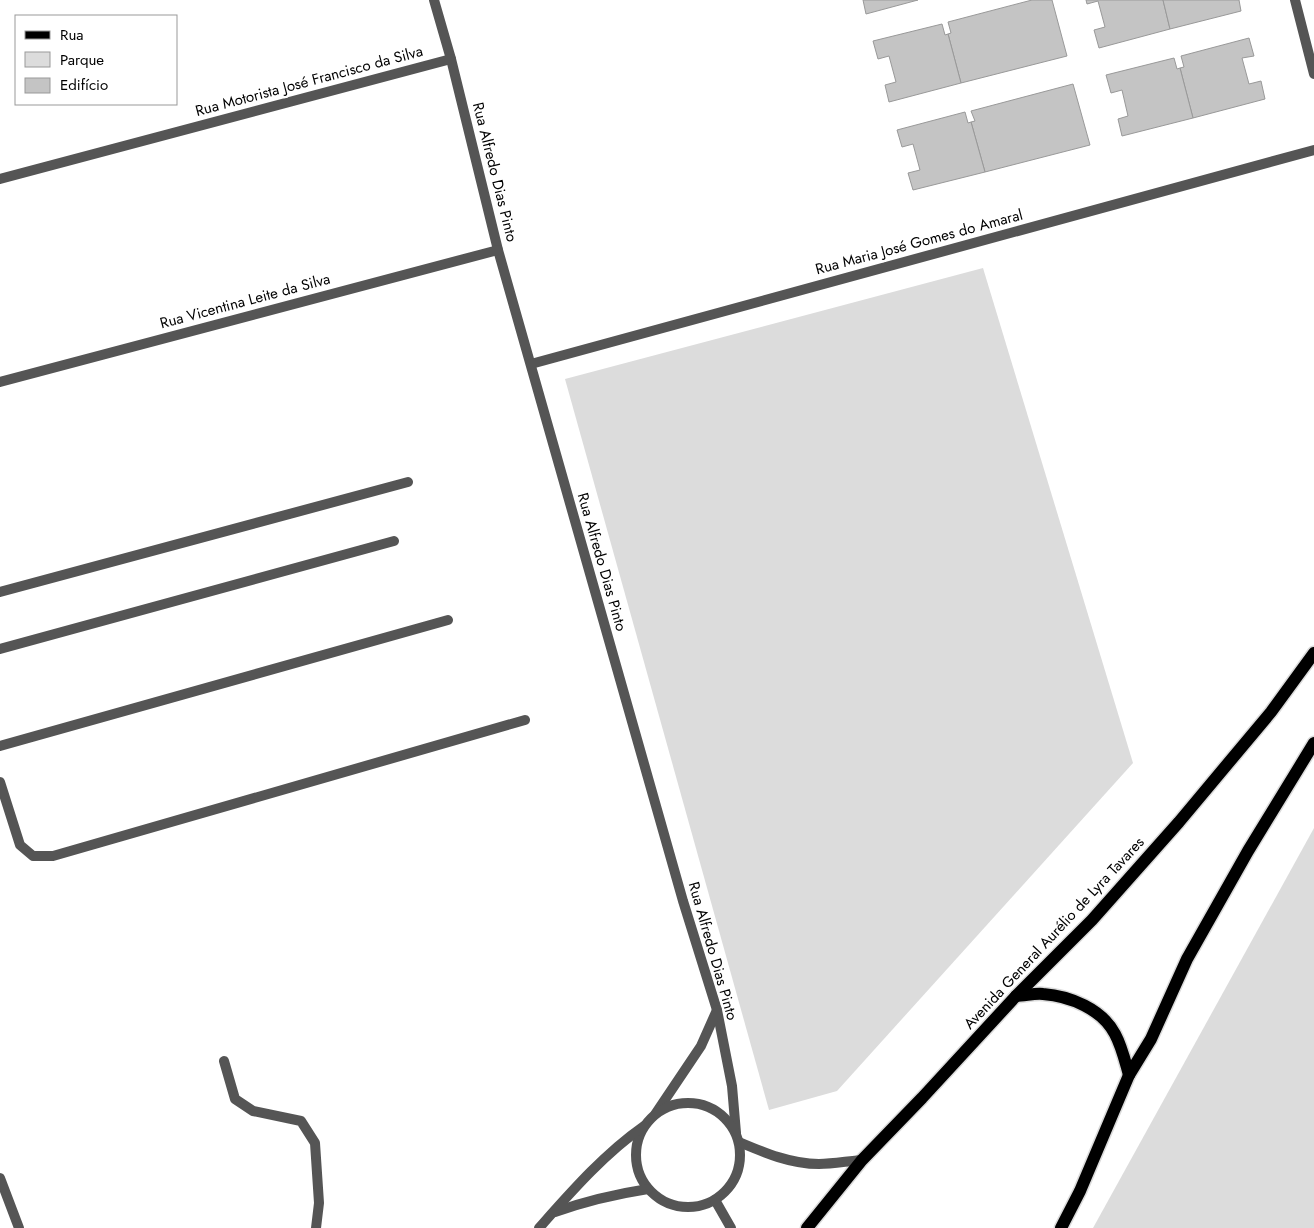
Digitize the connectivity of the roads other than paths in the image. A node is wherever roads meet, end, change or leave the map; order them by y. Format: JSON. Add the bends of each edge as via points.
{"nodes":[{"id":1,"x":434,"y":0,"type":"edge"},
{"id":2,"x":1294,"y":0,"type":"edge"},
{"id":3,"x":451,"y":59,"type":"junction"},
{"id":4,"x":1314,"y":74,"type":"edge"},
{"id":5,"x":1314,"y":150,"type":"edge"},
{"id":6,"x":0,"y":179,"type":"edge"},
{"id":7,"x":498,"y":250,"type":"junction"},
{"id":8,"x":531,"y":364,"type":"junction"},
{"id":9,"x":0,"y":382,"type":"edge"},
{"id":10,"x":408,"y":482,"type":"dead end"},
{"id":11,"x":394,"y":541,"type":"dead end"},
{"id":12,"x":0,"y":592,"type":"edge"},
{"id":13,"x":448,"y":620,"type":"dead end"},
{"id":14,"x":0,"y":649,"type":"edge"},
{"id":15,"x":1314,"y":652,"type":"edge"},
{"id":16,"x":525,"y":720,"type":"dead end"},
{"id":17,"x":1314,"y":743,"type":"edge"},
{"id":18,"x":0,"y":746,"type":"edge"},
{"id":19,"x":0,"y":782,"type":"edge"},
{"id":20,"x":1016,"y":996,"type":"junction"},
{"id":21,"x":717,"y":1010,"type":"junction"},
{"id":22,"x":224,"y":1062,"type":"dead end"},
{"id":23,"x":1129,"y":1075,"type":"junction"},
{"id":24,"x":656,"y":1113,"type":"junction"},
{"id":25,"x":644,"y":1126,"type":"junction"},
{"id":26,"x":738,"y":1137,"type":"junction"},
{"id":27,"x":862,"y":1160,"type":"junction"},
{"id":28,"x":0,"y":1178,"type":"edge"},
{"id":29,"x":648,"y":1189,"type":"junction"},
{"id":30,"x":715,"y":1200,"type":"junction"},
{"id":31,"x":552,"y":1213,"type":"junction"},
{"id":32,"x":19,"y":1228,"type":"edge"},
{"id":33,"x":316,"y":1228,"type":"edge"},
{"id":34,"x":539,"y":1228,"type":"edge"},
{"id":35,"x":731,"y":1228,"type":"edge"},
{"id":36,"x":807,"y":1228,"type":"edge"},
{"id":37,"x":1061,"y":1228,"type":"edge"}],
"edges":[{"from":1,"to":3,"type":"street","name":"Rua Alfredo Dias Pinto"},
{"from":2,"to":4,"type":"street"},
{"from":3,"to":6,"type":"street","name":"Rua Motorista José Francisco da Silva"},
{"from":3,"to":7,"type":"street","name":"Rua Alfredo Dias Pinto"},
{"from":5,"to":8,"type":"street","name":"Rua Maria José Gomes do Amaral"},
{"from":7,"to":8,"type":"street","name":"Rua Alfredo Dias Pinto"},
{"from":7,"to":9,"type":"street","name":"Rua Vicentina Leite da Silva"},
{"from":8,"to":21,"type":"street","name":"Rua Alfredo Dias Pinto","via":[[683,901]]},
{"from":10,"to":12,"type":"street"},
{"from":11,"to":14,"type":"street"},
{"from":13,"to":18,"type":"street"},
{"from":15,"to":20,"type":"main road","name":"Avenida General Aurélio de Lyra Tavares","via":[[1271,712],[1180,822],[1092,920]]},
{"from":16,"to":19,"type":"street","via":[[53,856],[33,856],[20,845]]},
{"from":17,"to":23,"type":"main road","via":[[1187,959],[1151,1039]]},
{"from":20,"to":23,"type":"main road","via":[[1042,994],[1069,998],[1095,1011],[1114,1032]]},
{"from":20,"to":27,"type":"main road","name":"Avenida General Aurélio de Lyra Tavares"},
{"from":21,"to":24,"type":"street","via":[[701,1046]]},
{"from":21,"to":26,"type":"street","name":"Rua Alfredo Dias Pinto"},
{"from":22,"to":33,"type":"street","via":[[235,1099],[253,1111],[301,1121],[315,1143],[319,1203]]},
{"from":23,"to":37,"type":"main road"},
{"from":24,"to":25,"type":"street"},
{"from":24,"to":26,"type":"street","via":[[678,1103],[701,1104],[722,1114]]},
{"from":25,"to":29,"type":"street","via":[[636,1149],[638,1170]]},
{"from":25,"to":31,"type":"street","via":[[606,1156]]},
{"from":26,"to":27,"type":"street","via":[[767,1154],[792,1161],[818,1164]]},
{"from":26,"to":30,"type":"street","via":[[741,1159],[737,1175]]},
{"from":27,"to":36,"type":"main road","name":"Avenida General Aurélio de Lyra Tavares"},
{"from":28,"to":32,"type":"street"},
{"from":29,"to":30,"type":"street","via":[[668,1203],[684,1206],[692,1207]]},
{"from":29,"to":31,"type":"street","via":[[593,1200]]},
{"from":30,"to":35,"type":"street"},
{"from":31,"to":34,"type":"street"}]}
